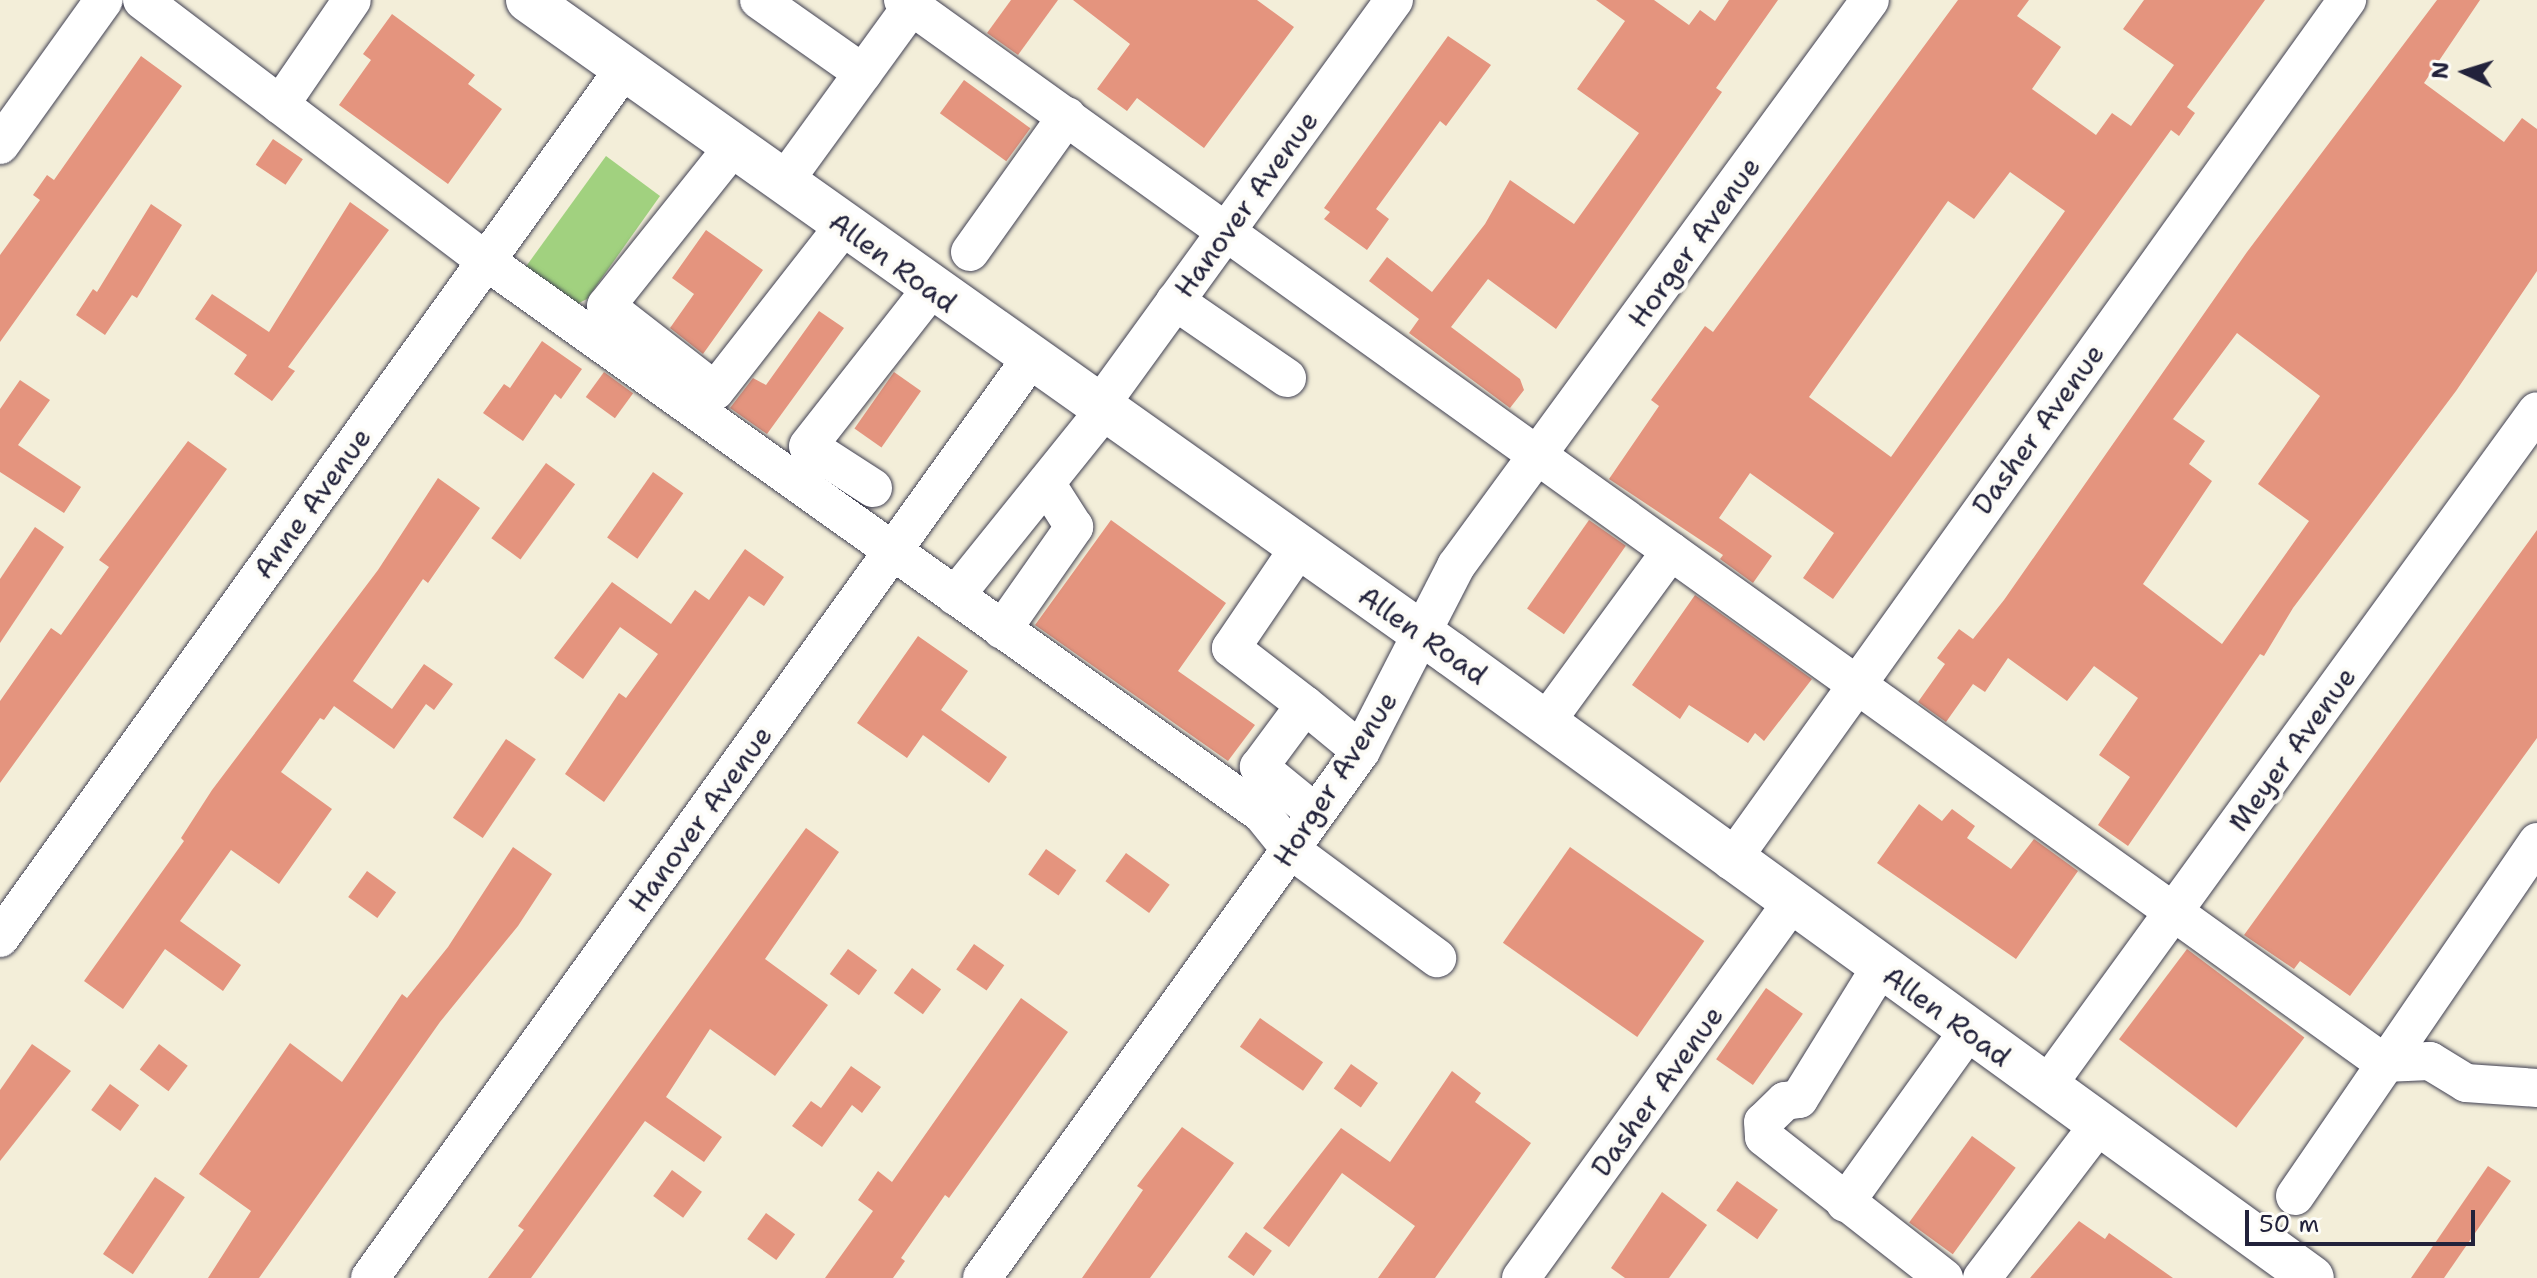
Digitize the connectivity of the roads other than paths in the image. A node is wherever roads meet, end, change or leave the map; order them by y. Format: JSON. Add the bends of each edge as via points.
{"nodes":[{"id":1,"x":104,"y":0,"type":"edge"},
{"id":2,"x":142,"y":0,"type":"edge"},
{"id":3,"x":352,"y":0,"type":"edge"},
{"id":4,"x":528,"y":0,"type":"edge"},
{"id":5,"x":759,"y":0,"type":"edge"},
{"id":6,"x":1394,"y":0,"type":"edge"},
{"id":7,"x":1870,"y":0,"type":"edge"},
{"id":8,"x":2347,"y":0,"type":"edge"},
{"id":9,"x":910,"y":2,"type":"edge"},
{"id":10,"x":624,"y":69,"type":"junction"},
{"id":11,"x":863,"y":73,"type":"junction"},
{"id":12,"x":280,"y":105,"type":"junction"},
{"id":13,"x":1067,"y":116,"type":"junction"},
{"id":14,"x":0,"y":145,"type":"edge"},
{"id":15,"x":733,"y":147,"type":"junction"},
{"id":16,"x":783,"y":183,"type":"junction"},
{"id":17,"x":844,"y":226,"type":"junction"},
{"id":18,"x":1227,"y":230,"type":"junction"},
{"id":19,"x":970,"y":252,"type":"dead end"},
{"id":20,"x":486,"y":261,"type":"junction"},
{"id":21,"x":931,"y":289,"type":"junction"},
{"id":22,"x":1175,"y":301,"type":"junction"},
{"id":23,"x":1030,"y":360,"type":"junction"},
{"id":24,"x":1287,"y":378,"type":"dead end"},
{"id":25,"x":1100,"y":410,"type":"junction"},
{"id":26,"x":2537,"y":411,"type":"edge"},
{"id":27,"x":1539,"y":457,"type":"junction"},
{"id":28,"x":1046,"y":483,"type":"junction"},
{"id":29,"x":873,"y":488,"type":"dead end"},
{"id":30,"x":1299,"y":548,"type":"junction"},
{"id":31,"x":1671,"y":551,"type":"junction"},
{"id":32,"x":907,"y":562,"type":"junction"},
{"id":33,"x":955,"y":596,"type":"junction"},
{"id":34,"x":1002,"y":630,"type":"junction"},
{"id":35,"x":1423,"y":634,"type":"junction"},
{"id":36,"x":1854,"y":683,"type":"junction"},
{"id":37,"x":1305,"y":705,"type":"junction"},
{"id":38,"x":1545,"y":723,"type":"junction"},
{"id":39,"x":1361,"y":751,"type":"junction"},
{"id":40,"x":1249,"y":782,"type":"junction"},
{"id":41,"x":1313,"y":811,"type":"junction"},
{"id":42,"x":2537,"y":842,"type":"edge"},
{"id":43,"x":1291,"y":850,"type":"junction"},
{"id":44,"x":1731,"y":861,"type":"junction"},
{"id":45,"x":1791,"y":904,"type":"junction"},
{"id":46,"x":2175,"y":910,"type":"junction"},
{"id":47,"x":0,"y":938,"type":"edge"},
{"id":48,"x":1437,"y":958,"type":"dead end"},
{"id":49,"x":1880,"y":968,"type":"junction"},
{"id":50,"x":1968,"y":1031,"type":"junction"},
{"id":51,"x":2384,"y":1063,"type":"junction"},
{"id":52,"x":2046,"y":1087,"type":"junction"},
{"id":53,"x":2537,"y":1088,"type":"edge"},
{"id":54,"x":2100,"y":1123,"type":"junction"},
{"id":55,"x":2295,"y":1196,"type":"dead end"},
{"id":56,"x":1845,"y":1203,"type":"junction"},
{"id":57,"x":2292,"y":1272,"type":"edge"},
{"id":58,"x":370,"y":1278,"type":"edge"},
{"id":59,"x":982,"y":1278,"type":"edge"},
{"id":60,"x":1521,"y":1278,"type":"edge"},
{"id":61,"x":1944,"y":1278,"type":"edge"},
{"id":62,"x":1982,"y":1278,"type":"edge"}],
"edges":[{"from":1,"to":14,"type":"street"},
{"from":2,"to":12,"type":"street"},
{"from":3,"to":12,"type":"street"},
{"from":4,"to":10,"type":"main road","name":"Allen Road"},
{"from":5,"to":11,"type":"street"},
{"from":6,"to":18,"type":"street","name":"Hanover Avenue"},
{"from":7,"to":27,"type":"street","name":"Horger Avenue"},
{"from":8,"to":36,"type":"street","name":"Dasher Avenue"},
{"from":9,"to":11,"type":"street"},
{"from":9,"to":13,"type":"street"},
{"from":10,"to":15,"type":"main road","name":"Allen Road"},
{"from":10,"to":20,"type":"street","name":"Anne Avenue"},
{"from":11,"to":16,"type":"street"},
{"from":12,"to":20,"type":"street"},
{"from":13,"to":18,"type":"street"},
{"from":13,"to":19,"type":"street"},
{"from":15,"to":16,"type":"main road","name":"Allen Road"},
{"from":15,"to":17,"type":"street","via":[[606,306],[715,391]]},
{"from":16,"to":17,"type":"main road","name":"Allen Road"},
{"from":17,"to":21,"type":"main road","name":"Allen Road"},
{"from":18,"to":22,"type":"street","name":"Hanover Avenue"},
{"from":18,"to":27,"type":"street"},
{"from":20,"to":32,"type":"street"},
{"from":20,"to":47,"type":"street","name":"Anne Avenue"},
{"from":21,"to":23,"type":"main road","name":"Allen Road"},
{"from":21,"to":29,"type":"street","via":[[808,446]]},
{"from":22,"to":24,"type":"street"},
{"from":22,"to":25,"type":"street","name":"Hanover Avenue"},
{"from":23,"to":25,"type":"main road","name":"Allen Road"},
{"from":23,"to":32,"type":"street","name":"Hanover Avenue"},
{"from":25,"to":28,"type":"street","name":"Hanover Avenue"},
{"from":25,"to":30,"type":"main road","name":"Allen Road"},
{"from":26,"to":46,"type":"street","name":"Meyer Avenue"},
{"from":27,"to":31,"type":"street"},
{"from":27,"to":35,"type":"street","name":"Horger Avenue","via":[[1456,566]]},
{"from":28,"to":33,"type":"street","name":"Hanover Avenue"},
{"from":28,"to":34,"type":"street","via":[[1074,527]]},
{"from":30,"to":35,"type":"main road","name":"Allen Road"},
{"from":30,"to":37,"type":"street","via":[[1231,648]]},
{"from":31,"to":36,"type":"street"},
{"from":31,"to":38,"type":"street"},
{"from":32,"to":33,"type":"street"},
{"from":32,"to":58,"type":"street","name":"Hanover Avenue"},
{"from":33,"to":34,"type":"street"},
{"from":34,"to":40,"type":"street"},
{"from":35,"to":38,"type":"main road","name":"Allen Road"},
{"from":35,"to":39,"type":"street","name":"Horger Avenue"},
{"from":36,"to":44,"type":"street","name":"Dasher Avenue"},
{"from":36,"to":46,"type":"street"},
{"from":37,"to":39,"type":"street"},
{"from":37,"to":40,"type":"street"},
{"from":38,"to":44,"type":"main road","name":"Allen Road"},
{"from":39,"to":41,"type":"street","name":"Horger Avenue"},
{"from":40,"to":41,"type":"street"},
{"from":40,"to":43,"type":"street","via":[[1262,814]]},
{"from":41,"to":43,"type":"street","name":"Horger Avenue"},
{"from":42,"to":51,"type":"street"},
{"from":43,"to":48,"type":"street"},
{"from":43,"to":59,"type":"street","name":"Horger Avenue"},
{"from":44,"to":45,"type":"main road","name":"Allen Road"},
{"from":45,"to":49,"type":"main road","name":"Allen Road"},
{"from":45,"to":60,"type":"street","name":"Dasher Avenue"},
{"from":46,"to":51,"type":"street"},
{"from":46,"to":52,"type":"street","name":"Meyer Avenue"},
{"from":49,"to":50,"type":"main road","name":"Allen Road"},
{"from":49,"to":56,"type":"street","via":[[1799,1099],[1785,1101],[1763,1122],[1764,1137]]},
{"from":50,"to":52,"type":"main road","name":"Allen Road"},
{"from":50,"to":56,"type":"street"},
{"from":51,"to":53,"type":"street","via":[[2430,1061],[2466,1083]]},
{"from":51,"to":55,"type":"street"},
{"from":52,"to":54,"type":"main road","name":"Allen Road"},
{"from":54,"to":57,"type":"main road","name":"Allen Road"},
{"from":54,"to":62,"type":"street"},
{"from":56,"to":61,"type":"street"}]}
